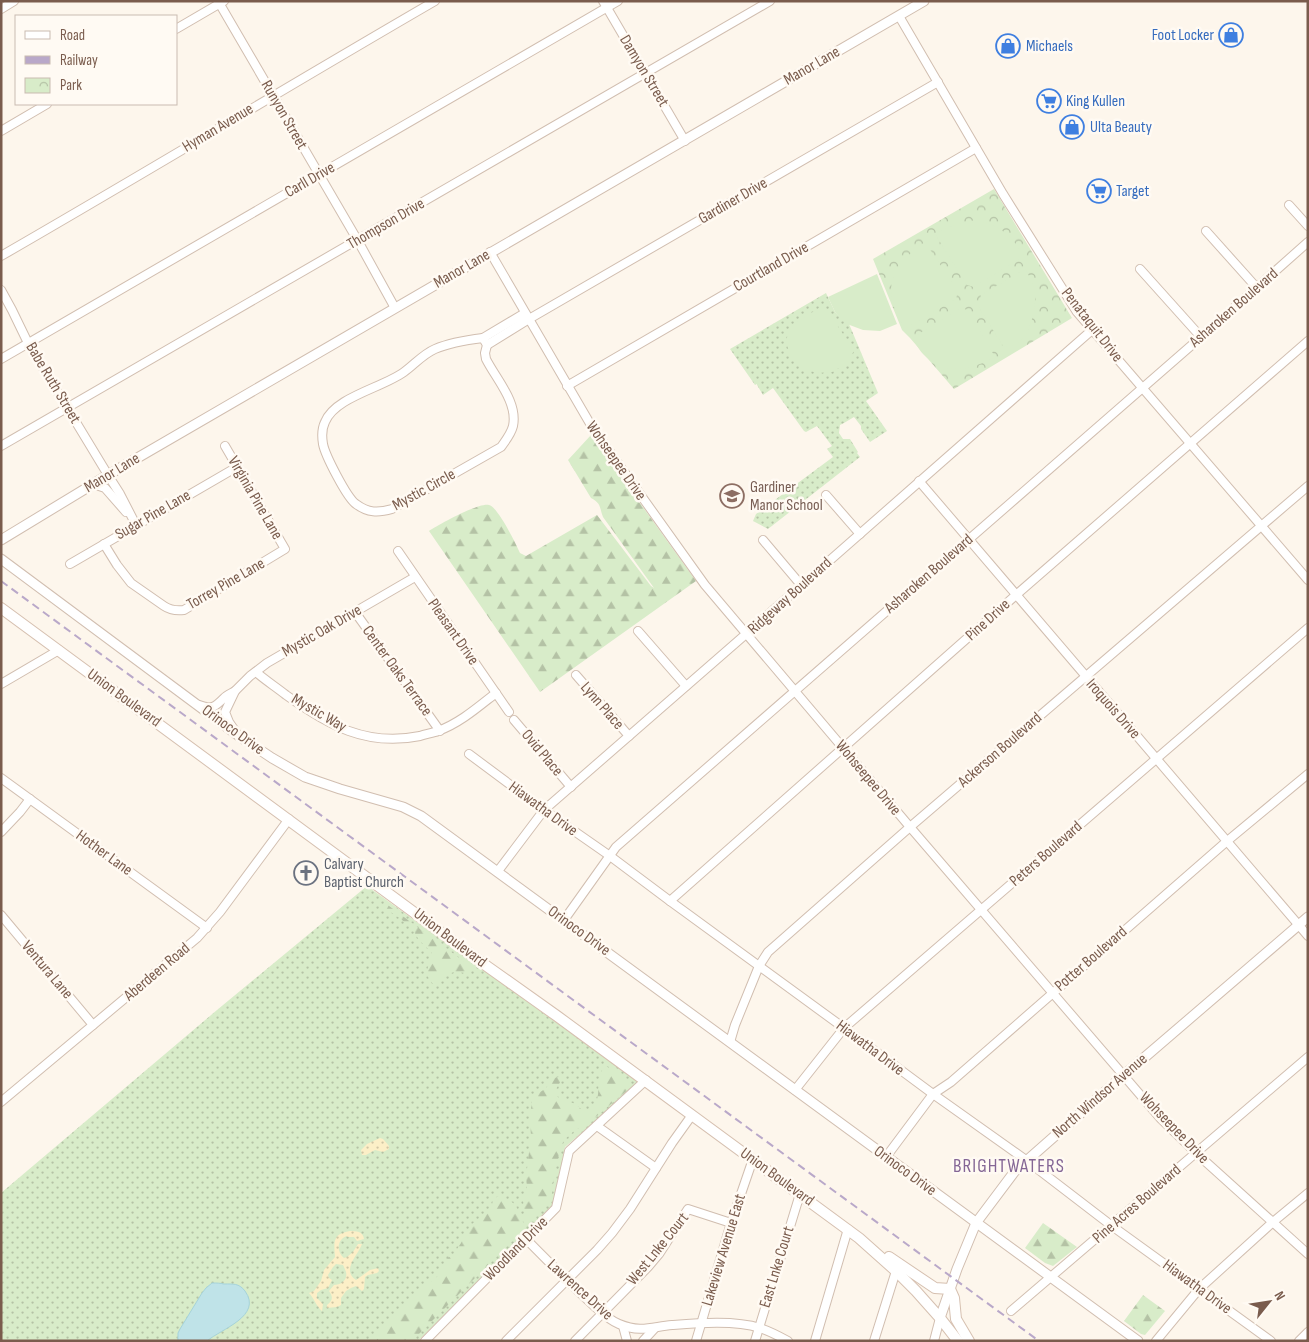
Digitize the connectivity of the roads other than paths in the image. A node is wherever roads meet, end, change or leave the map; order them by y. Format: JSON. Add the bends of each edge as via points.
{"nodes":[{"id":1,"x":14,"y":1,"type":"edge"},
{"id":2,"x":435,"y":1,"type":"edge"},
{"id":3,"x":618,"y":1,"type":"edge"},
{"id":4,"x":770,"y":1,"type":"edge"},
{"id":5,"x":924,"y":1,"type":"edge"},
{"id":6,"x":221,"y":2,"type":"edge"},
{"id":7,"x":605,"y":5,"type":"edge"},
{"id":8,"x":1,"y":9,"type":"edge"},
{"id":9,"x":899,"y":16,"type":"junction"},
{"id":10,"x":178,"y":28,"type":"edge"},
{"id":11,"x":646,"y":74,"type":"junction"},
{"id":12,"x":938,"y":82,"type":"junction"},
{"id":13,"x":273,"y":95,"type":"junction"},
{"id":14,"x":45,"y":105,"type":"edge"},
{"id":15,"x":1,"y":131,"type":"edge"},
{"id":16,"x":685,"y":140,"type":"junction"},
{"id":17,"x":976,"y":148,"type":"junction"},
{"id":18,"x":319,"y":175,"type":"junction"},
{"id":19,"x":1289,"y":205,"type":"dead end"},
{"id":20,"x":1308,"y":226,"type":"edge"},
{"id":21,"x":1206,"y":232,"type":"dead end"},
{"id":22,"x":358,"y":240,"type":"junction"},
{"id":23,"x":1308,"y":242,"type":"edge"},
{"id":24,"x":490,"y":252,"type":"junction"},
{"id":25,"x":1,"y":256,"type":"edge"},
{"id":26,"x":1140,"y":269,"type":"dead end"},
{"id":27,"x":1257,"y":288,"type":"junction"},
{"id":28,"x":1,"y":290,"type":"edge"},
{"id":29,"x":395,"y":308,"type":"junction"},
{"id":30,"x":527,"y":316,"type":"junction"},
{"id":31,"x":1092,"y":330,"type":"junction"},
{"id":32,"x":1201,"y":336,"type":"junction"},
{"id":33,"x":1308,"y":341,"type":"edge"},
{"id":34,"x":485,"y":342,"type":"junction"},
{"id":35,"x":28,"y":343,"type":"junction"},
{"id":36,"x":1,"y":358,"type":"edge"},
{"id":37,"x":567,"y":386,"type":"junction"},
{"id":38,"x":1142,"y":387,"type":"junction"},
{"id":39,"x":68,"y":408,"type":"junction"},
{"id":40,"x":1190,"y":443,"type":"junction"},
{"id":41,"x":1,"y":446,"type":"edge"},
{"id":42,"x":225,"y":446,"type":"dead end"},
{"id":43,"x":237,"y":467,"type":"junction"},
{"id":44,"x":108,"y":475,"type":"junction"},
{"id":45,"x":919,"y":481,"type":"junction"},
{"id":46,"x":93,"y":484,"type":"junction"},
{"id":47,"x":1308,"y":486,"type":"edge"},
{"id":48,"x":826,"y":494,"type":"dead end"},
{"id":49,"x":135,"y":523,"type":"junction"},
{"id":50,"x":1261,"y":526,"type":"junction"},
{"id":51,"x":860,"y":534,"type":"junction"},
{"id":52,"x":968,"y":539,"type":"junction"},
{"id":53,"x":1,"y":540,"type":"edge"},
{"id":54,"x":763,"y":540,"type":"dead end"},
{"id":55,"x":104,"y":544,"type":"junction"},
{"id":56,"x":285,"y":550,"type":"joint"},
{"id":57,"x":398,"y":551,"type":"dead end"},
{"id":58,"x":1,"y":559,"type":"edge"},
{"id":59,"x":70,"y":564,"type":"dead end"},
{"id":60,"x":415,"y":577,"type":"junction"},
{"id":61,"x":1308,"y":580,"type":"edge"},
{"id":62,"x":802,"y":584,"type":"junction"},
{"id":63,"x":1016,"y":595,"type":"junction"},
{"id":64,"x":1,"y":608,"type":"edge"},
{"id":65,"x":355,"y":612,"type":"junction"},
{"id":66,"x":1308,"y":628,"type":"edge"},
{"id":67,"x":638,"y":631,"type":"dead end"},
{"id":68,"x":746,"y":634,"type":"junction"},
{"id":69,"x":59,"y":650,"type":"junction"},
{"id":70,"x":256,"y":672,"type":"junction"},
{"id":71,"x":576,"y":675,"type":"dead end"},
{"id":72,"x":1086,"y":677,"type":"junction"},
{"id":73,"x":1,"y":684,"type":"edge"},
{"id":74,"x":686,"y":686,"type":"junction"},
{"id":75,"x":235,"y":691,"type":"junction"},
{"id":76,"x":795,"y":691,"type":"junction"},
{"id":77,"x":496,"y":693,"type":"junction"},
{"id":78,"x":197,"y":704,"type":"junction"},
{"id":79,"x":509,"y":712,"type":"dead end"},
{"id":80,"x":514,"y":720,"type":"dead end"},
{"id":81,"x":440,"y":730,"type":"junction"},
{"id":82,"x":239,"y":736,"type":"junction"},
{"id":83,"x":629,"y":736,"type":"junction"},
{"id":84,"x":844,"y":748,"type":"junction"},
{"id":85,"x":470,"y":754,"type":"dead end"},
{"id":86,"x":1156,"y":759,"type":"junction"},
{"id":87,"x":1308,"y":774,"type":"edge"},
{"id":88,"x":1,"y":778,"type":"edge"},
{"id":89,"x":571,"y":787,"type":"junction"},
{"id":90,"x":30,"y":799,"type":"junction"},
{"id":91,"x":544,"y":810,"type":"junction"},
{"id":92,"x":289,"y":819,"type":"junction"},
{"id":93,"x":910,"y":828,"type":"junction"},
{"id":94,"x":1,"y":832,"type":"edge"},
{"id":95,"x":1226,"y":842,"type":"junction"},
{"id":96,"x":610,"y":856,"type":"junction"},
{"id":97,"x":498,"y":871,"type":"junction"},
{"id":98,"x":670,"y":902,"type":"junction"},
{"id":99,"x":982,"y":910,"type":"junction"},
{"id":100,"x":1,"y":915,"type":"edge"},
{"id":101,"x":1308,"y":918,"type":"edge"},
{"id":102,"x":564,"y":920,"type":"junction"},
{"id":103,"x":1298,"y":926,"type":"junction"},
{"id":104,"x":206,"y":928,"type":"junction"},
{"id":105,"x":1308,"y":936,"type":"edge"},
{"id":106,"x":759,"y":966,"type":"junction"},
{"id":107,"x":1052,"y":992,"type":"junction"},
{"id":108,"x":93,"y":1025,"type":"junction"},
{"id":109,"x":844,"y":1028,"type":"junction"},
{"id":110,"x":730,"y":1042,"type":"junction"},
{"id":111,"x":1308,"y":1057,"type":"edge"},
{"id":112,"x":1124,"y":1075,"type":"junction"},
{"id":113,"x":646,"y":1080,"type":"junction"},
{"id":114,"x":795,"y":1090,"type":"junction"},
{"id":115,"x":932,"y":1094,"type":"junction"},
{"id":116,"x":1,"y":1102,"type":"edge"},
{"id":117,"x":692,"y":1115,"type":"junction"},
{"id":118,"x":597,"y":1126,"type":"junction"},
{"id":119,"x":1196,"y":1153,"type":"junction"},
{"id":120,"x":886,"y":1157,"type":"junction"},
{"id":121,"x":753,"y":1160,"type":"junction"},
{"id":122,"x":1026,"y":1160,"type":"junction"},
{"id":123,"x":656,"y":1168,"type":"junction"},
{"id":124,"x":1308,"y":1193,"type":"edge"},
{"id":125,"x":800,"y":1194,"type":"junction"},
{"id":126,"x":1273,"y":1222,"type":"junction"},
{"id":127,"x":731,"y":1223,"type":"junction"},
{"id":128,"x":976,"y":1223,"type":"junction"},
{"id":129,"x":1112,"y":1226,"type":"junction"},
{"id":130,"x":848,"y":1229,"type":"junction"},
{"id":131,"x":859,"y":1238,"type":"junction"},
{"id":132,"x":526,"y":1239,"type":"junction"},
{"id":133,"x":1308,"y":1254,"type":"edge"},
{"id":134,"x":896,"y":1271,"type":"junction"},
{"id":135,"x":1051,"y":1278,"type":"junction"},
{"id":136,"x":566,"y":1280,"type":"junction"},
{"id":137,"x":950,"y":1289,"type":"junction"},
{"id":138,"x":1200,"y":1289,"type":"junction"},
{"id":139,"x":1011,"y":1311,"type":"dead end"},
{"id":140,"x":602,"y":1313,"type":"junction"},
{"id":141,"x":940,"y":1318,"type":"junction"},
{"id":142,"x":702,"y":1323,"type":"junction"},
{"id":143,"x":623,"y":1326,"type":"junction"},
{"id":144,"x":655,"y":1328,"type":"junction"},
{"id":145,"x":759,"y":1328,"type":"junction"},
{"id":146,"x":1308,"y":1332,"type":"edge"},
{"id":147,"x":425,"y":1341,"type":"edge"},
{"id":148,"x":506,"y":1341,"type":"edge"},
{"id":149,"x":575,"y":1341,"type":"edge"},
{"id":150,"x":627,"y":1341,"type":"edge"},
{"id":151,"x":643,"y":1341,"type":"edge"},
{"id":152,"x":696,"y":1341,"type":"edge"},
{"id":153,"x":755,"y":1341,"type":"edge"},
{"id":154,"x":788,"y":1341,"type":"edge"},
{"id":155,"x":815,"y":1341,"type":"edge"},
{"id":156,"x":874,"y":1341,"type":"edge"},
{"id":157,"x":934,"y":1341,"type":"edge"},
{"id":158,"x":958,"y":1341,"type":"edge"},
{"id":159,"x":969,"y":1341,"type":"edge"},
{"id":160,"x":1138,"y":1341,"type":"edge"},
{"id":161,"x":1156,"y":1341,"type":"edge"},
{"id":162,"x":1271,"y":1341,"type":"edge"},
{"id":163,"x":1298,"y":1341,"type":"edge"}],
"edges":[{"from":1,"to":8,"type":"street"},
{"from":2,"to":13,"type":"street","name":"Hyman Avenue"},
{"from":3,"to":7,"type":"street","name":"Carll Drive"},
{"from":4,"to":11,"type":"street","name":"Thompson Drive"},
{"from":5,"to":9,"type":"street","name":"Manor Lane"},
{"from":6,"to":10,"type":"street"},
{"from":6,"to":13,"type":"street","name":"Runyon Street"},
{"from":7,"to":11,"type":"street","name":"Damyon Street"},
{"from":7,"to":18,"type":"street","name":"Carll Drive"},
{"from":9,"to":12,"type":"street","name":"Penataquit Drive"},
{"from":9,"to":16,"type":"street","name":"Manor Lane"},
{"from":11,"to":16,"type":"street","name":"Damyon Street"},
{"from":11,"to":22,"type":"street","name":"Thompson Drive"},
{"from":12,"to":17,"type":"street","name":"Penataquit Drive"},
{"from":12,"to":30,"type":"street","name":"Gardiner Drive"},
{"from":13,"to":18,"type":"street","name":"Runyon Street"},
{"from":13,"to":25,"type":"street","name":"Hyman Avenue"},
{"from":14,"to":15,"type":"street"},
{"from":16,"to":24,"type":"street","name":"Manor Lane"},
{"from":17,"to":31,"type":"street","name":"Penataquit Drive","via":[[1077,312]]},
{"from":17,"to":37,"type":"street","name":"Courtland Drive"},
{"from":18,"to":22,"type":"street","name":"Runyon Street"},
{"from":18,"to":35,"type":"street","name":"Carll Drive"},
{"from":19,"to":20,"type":"street"},
{"from":21,"to":27,"type":"street"},
{"from":22,"to":29,"type":"street","name":"Runyon Street"},
{"from":22,"to":39,"type":"street","name":"Thompson Drive"},
{"from":23,"to":27,"type":"street","name":"Asharoken Boulevard"},
{"from":24,"to":29,"type":"street","name":"Manor Lane"},
{"from":24,"to":30,"type":"street","name":"Wohseepee Drive"},
{"from":26,"to":32,"type":"street"},
{"from":27,"to":32,"type":"street","name":"Asharoken Boulevard"},
{"from":28,"to":35,"type":"street","name":"Babe Ruth Street"},
{"from":29,"to":44,"type":"street","name":"Manor Lane"},
{"from":30,"to":34,"type":"street","name":"Mystic Circle"},
{"from":30,"to":37,"type":"street","name":"Wohseepee Drive"},
{"from":31,"to":38,"type":"street","name":"Penataquit Drive"},
{"from":31,"to":45,"type":"street","name":"Ridgeway Boulevard"},
{"from":32,"to":38,"type":"street","name":"Asharoken Boulevard"},
{"from":33,"to":40,"type":"street","name":"Pine Drive"},
{"from":34,"to":34,"type":"street","name":"Mystic Circle","via":[[472,339],[436,349],[404,373],[332,410],[324,422],[323,446],[355,504],[378,513],[392,509],[501,447],[509,437],[513,415],[511,404],[486,359]]},
{"from":35,"to":36,"type":"street","name":"Carll Drive"},
{"from":35,"to":39,"type":"street","name":"Babe Ruth Street"},
{"from":37,"to":68,"type":"street","name":"Wohseepee Drive","via":[[592,427],[705,586]]},
{"from":38,"to":40,"type":"street","name":"Penataquit Drive"},
{"from":38,"to":52,"type":"street","name":"Asharoken Boulevard"},
{"from":39,"to":41,"type":"street","name":"Thompson Drive"},
{"from":39,"to":44,"type":"street","name":"Babe Ruth Street"},
{"from":40,"to":50,"type":"street","name":"Penataquit Drive"},
{"from":40,"to":63,"type":"street","name":"Pine Drive"},
{"from":42,"to":43,"type":"street","name":"Virginia Pine Lane"},
{"from":43,"to":49,"type":"street","name":"Sugar Pine Lane"},
{"from":43,"to":56,"type":"street","name":"Virginia Pine Lane"},
{"from":44,"to":46,"type":"street","name":"Manor Lane"},
{"from":44,"to":49,"type":"street","name":"Babe Ruth Street"},
{"from":45,"to":51,"type":"street","name":"Ridgeway Boulevard"},
{"from":45,"to":52,"type":"street","name":"Iroquois Drive"},
{"from":46,"to":49,"type":"street","via":[[105,488]]},
{"from":46,"to":53,"type":"street","name":"Manor Lane"},
{"from":47,"to":50,"type":"street","name":"Ackerson Boulevard"},
{"from":48,"to":51,"type":"street"},
{"from":49,"to":55,"type":"street","name":"Sugar Pine Lane"},
{"from":50,"to":61,"type":"street","name":"Penataquit Drive"},
{"from":50,"to":72,"type":"street","name":"Ackerson Boulevard"},
{"from":51,"to":62,"type":"street","name":"Ridgeway Boulevard"},
{"from":52,"to":63,"type":"street","name":"Iroquois Drive"},
{"from":52,"to":76,"type":"street","name":"Asharoken Boulevard"},
{"from":54,"to":62,"type":"street"},
{"from":55,"to":56,"type":"street","name":"Torrey Pine Lane","via":[[131,583],[169,609],[179,610]]},
{"from":55,"to":59,"type":"street","name":"Sugar Pine Lane"},
{"from":57,"to":60,"type":"street","name":"Pleasant Drive"},
{"from":58,"to":78,"type":"street","name":"Orinoco Drive"},
{"from":60,"to":65,"type":"street","name":"Mystic Oak Drive"},
{"from":60,"to":77,"type":"street","name":"Pleasant Drive"},
{"from":62,"to":68,"type":"street","name":"Ridgeway Boulevard"},
{"from":63,"to":72,"type":"street","name":"Iroquois Drive"},
{"from":63,"to":84,"type":"street","name":"Pine Drive"},
{"from":64,"to":69,"type":"main road","name":"Union Boulevard"},
{"from":65,"to":70,"type":"street","name":"Mystic Oak Drive"},
{"from":65,"to":81,"type":"street","name":"Center Oaks Terrace"},
{"from":66,"to":86,"type":"street","name":"Peters Boulevard"},
{"from":67,"to":74,"type":"street"},
{"from":68,"to":74,"type":"street","name":"Ridgeway Boulevard"},
{"from":68,"to":76,"type":"street","name":"Wohseepee Drive"},
{"from":69,"to":73,"type":"street"},
{"from":69,"to":92,"type":"main road","name":"Union Boulevard"},
{"from":70,"to":75,"type":"street","name":"Mystic Oak Drive"},
{"from":70,"to":81,"type":"street","name":"Mystic Way","via":[[303,707],[356,734],[380,739],[406,739]]},
{"from":71,"to":83,"type":"street","name":"Lynn Place"},
{"from":72,"to":86,"type":"street","name":"Iroquois Drive"},
{"from":72,"to":93,"type":"street","name":"Ackerson Boulevard"},
{"from":74,"to":83,"type":"street","name":"Ridgeway Boulevard"},
{"from":75,"to":78,"type":"street","name":"Mystic Oak Drive","via":[[216,706],[207,708]]},
{"from":75,"to":82,"type":"street","name":"Mystic Oak Drive","via":[[226,715]]},
{"from":76,"to":84,"type":"street","name":"Wohseepee Drive"},
{"from":76,"to":96,"type":"street","name":"Asharoken Boulevard","via":[[616,847]]},
{"from":77,"to":79,"type":"street","name":"Pleasant Drive"},
{"from":77,"to":81,"type":"street","name":"Mystic Way","via":[[463,718]]},
{"from":78,"to":82,"type":"street","name":"Orinoco Drive"},
{"from":80,"to":89,"type":"street","name":"Ovid Place"},
{"from":82,"to":97,"type":"street","name":"Orinoco Drive","via":[[305,777],[403,807],[421,816]]},
{"from":83,"to":89,"type":"street","name":"Ridgeway Boulevard"},
{"from":84,"to":93,"type":"street","name":"Wohseepee Drive"},
{"from":84,"to":98,"type":"street","name":"Pine Drive"},
{"from":85,"to":91,"type":"street","name":"Hiawatha Drive"},
{"from":86,"to":95,"type":"street","name":"Iroquois Drive"},
{"from":86,"to":99,"type":"street","name":"Peters Boulevard"},
{"from":87,"to":95,"type":"street","name":"Potter Boulevard"},
{"from":88,"to":90,"type":"street","name":"Hother Lane"},
{"from":89,"to":91,"type":"street","name":"Ridgeway Boulevard"},
{"from":90,"to":94,"type":"street"},
{"from":90,"to":104,"type":"street","name":"Hother Lane"},
{"from":91,"to":96,"type":"street","name":"Hiawatha Drive"},
{"from":91,"to":97,"type":"street","name":"Ridgeway Boulevard"},
{"from":92,"to":104,"type":"street","name":"Aberdeen Road"},
{"from":92,"to":113,"type":"main road","name":"Union Boulevard"},
{"from":93,"to":99,"type":"street","name":"Wohseepee Drive"},
{"from":93,"to":106,"type":"street","name":"Ackerson Boulevard","via":[[784,937]]},
{"from":95,"to":103,"type":"street","name":"Iroquois Drive"},
{"from":95,"to":107,"type":"street","name":"Potter Boulevard"},
{"from":96,"to":98,"type":"street","name":"Hiawatha Drive"},
{"from":96,"to":102,"type":"street","name":"Asharoken Boulevard"},
{"from":97,"to":102,"type":"street","name":"Orinoco Drive"},
{"from":98,"to":106,"type":"street","name":"Hiawatha Drive"},
{"from":99,"to":107,"type":"street","name":"Wohseepee Drive"},
{"from":99,"to":109,"type":"street","name":"Peters Boulevard"},
{"from":100,"to":108,"type":"street","name":"Ventura Lane"},
{"from":101,"to":103,"type":"street","name":"North Windsor Avenue"},
{"from":102,"to":110,"type":"street","name":"Orinoco Drive"},
{"from":103,"to":105,"type":"street","name":"Iroquois Drive"},
{"from":103,"to":112,"type":"street","name":"North Windsor Avenue"},
{"from":104,"to":108,"type":"street","name":"Aberdeen Road"},
{"from":106,"to":109,"type":"street","name":"Hiawatha Drive"},
{"from":106,"to":110,"type":"street","name":"Ackerson Boulevard"},
{"from":107,"to":112,"type":"street","name":"Wohseepee Drive"},
{"from":107,"to":115,"type":"street","name":"Potter Boulevard","via":[[951,1082]]},
{"from":108,"to":116,"type":"street","name":"Aberdeen Road"},
{"from":109,"to":114,"type":"street","name":"Peters Boulevard"},
{"from":109,"to":115,"type":"street","name":"Hiawatha Drive"},
{"from":110,"to":114,"type":"street","name":"Orinoco Drive"},
{"from":111,"to":119,"type":"street","name":"Pine Acres Boulevard"},
{"from":112,"to":119,"type":"street","name":"Wohseepee Drive","via":[[1161,1119]]},
{"from":112,"to":122,"type":"street","name":"North Windsor Avenue"},
{"from":113,"to":117,"type":"main road","name":"Union Boulevard"},
{"from":113,"to":118,"type":"street","name":"Woodland Drive"},
{"from":114,"to":120,"type":"street","name":"Orinoco Drive"},
{"from":115,"to":120,"type":"street","name":"Potter Boulevard"},
{"from":115,"to":122,"type":"street","name":"Hiawatha Drive"},
{"from":117,"to":121,"type":"main road","name":"Union Boulevard"},
{"from":117,"to":123,"type":"street"},
{"from":118,"to":123,"type":"street"},
{"from":118,"to":132,"type":"street","name":"Woodland Drive","via":[[568,1151],[556,1208]]},
{"from":119,"to":126,"type":"street","name":"Wohseepee Drive"},
{"from":119,"to":129,"type":"street","name":"Pine Acres Boulevard"},
{"from":120,"to":128,"type":"street","name":"Orinoco Drive"},
{"from":121,"to":125,"type":"main road","name":"Union Boulevard"},
{"from":121,"to":127,"type":"street","name":"Lakeview Avenue East"},
{"from":122,"to":128,"type":"street","name":"North Windsor Avenue"},
{"from":122,"to":129,"type":"street","name":"Hiawatha Drive"},
{"from":123,"to":136,"type":"street","via":[[612,1233]]},
{"from":124,"to":126,"type":"street"},
{"from":125,"to":130,"type":"main road","name":"Union Boulevard"},
{"from":125,"to":145,"type":"street","name":"East Lnke Court"},
{"from":126,"to":133,"type":"street","name":"Wohseepee Drive"},
{"from":126,"to":138,"type":"street"},
{"from":127,"to":140,"type":"street","name":"West Lnke Court","via":[[688,1209],[659,1254]]},
{"from":127,"to":142,"type":"street","name":"Lakeview Avenue East"},
{"from":128,"to":135,"type":"street","name":"Orinoco Drive"},
{"from":128,"to":137,"type":"street","name":"North Windsor Avenue"},
{"from":129,"to":135,"type":"street","name":"Pine Acres Boulevard"},
{"from":129,"to":138,"type":"street","name":"Hiawatha Drive"},
{"from":130,"to":131,"type":"main road","name":"Union Boulevard"},
{"from":130,"to":155,"type":"street"},
{"from":131,"to":134,"type":"main road","name":"Union Boulevard"},
{"from":131,"to":137,"type":"main road","via":[[935,1288]]},
{"from":132,"to":136,"type":"street","name":"Lawrence Drive"},
{"from":132,"to":147,"type":"street","name":"Woodland Drive"},
{"from":134,"to":141,"type":"main road","name":"Union Boulevard"},
{"from":134,"to":156,"type":"street"},
{"from":135,"to":139,"type":"street","name":"Pine Acres Boulevard"},
{"from":135,"to":160,"type":"street","name":"Orinoco Drive"},
{"from":136,"to":140,"type":"street","name":"Lawrence Drive"},
{"from":136,"to":148,"type":"street"},
{"from":137,"to":141,"type":"street","name":"North Windsor Avenue"},
{"from":137,"to":159,"type":"main road","via":[[956,1319]]},
{"from":138,"to":161,"type":"street"},
{"from":138,"to":162,"type":"street","name":"Hiawatha Drive"},
{"from":140,"to":143,"type":"street","name":"Lawrence Drive"},
{"from":140,"to":149,"type":"street","name":"West Lnke Court"},
{"from":141,"to":157,"type":"street","name":"North Windsor Avenue"},
{"from":141,"to":158,"type":"main road"},
{"from":142,"to":144,"type":"street","name":"Lawrence Drive"},
{"from":142,"to":145,"type":"street","name":"Lawrence Drive"},
{"from":142,"to":152,"type":"street","name":"Lakeview Avenue East"},
{"from":143,"to":144,"type":"street","name":"Lawrence Drive","via":[[637,1330]]},
{"from":143,"to":150,"type":"street"},
{"from":144,"to":151,"type":"street"},
{"from":145,"to":153,"type":"street","name":"East Lnke Court"},
{"from":145,"to":154,"type":"street","name":"Lawrence Drive"},
{"from":146,"to":163,"type":"street"}]}
